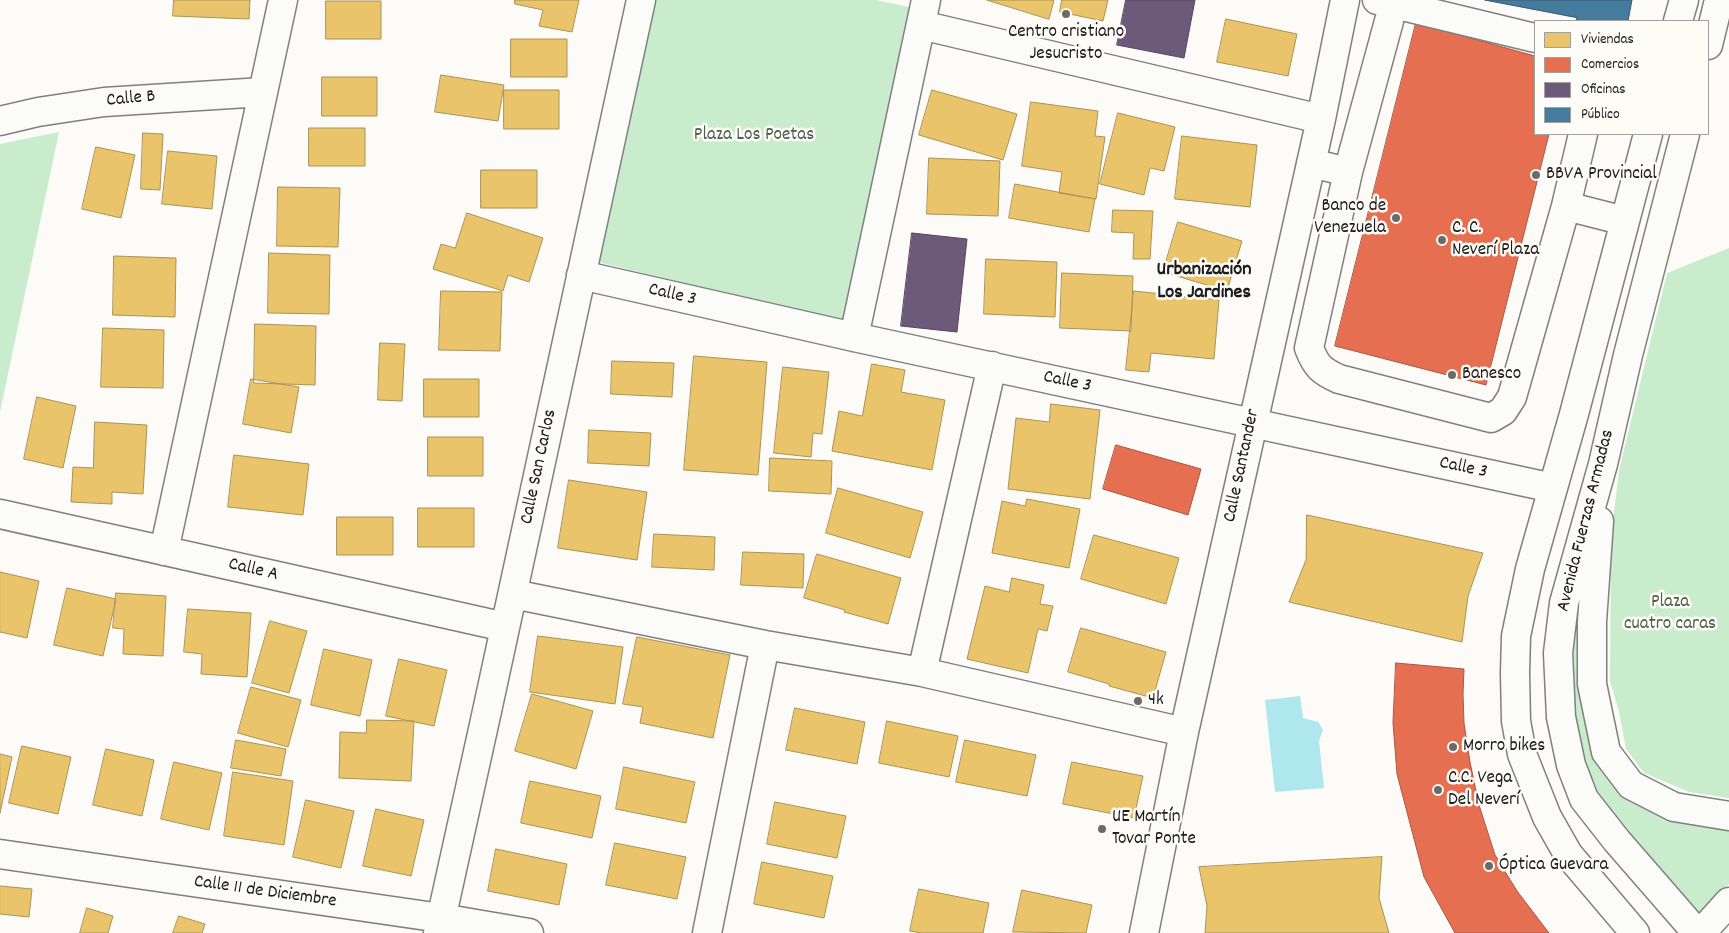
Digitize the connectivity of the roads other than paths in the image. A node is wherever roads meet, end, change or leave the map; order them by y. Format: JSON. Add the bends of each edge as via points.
{"nodes":[{"id":1,"x":283,"y":0,"type":"edge"},
{"id":2,"x":641,"y":0,"type":"edge"},
{"id":3,"x":1345,"y":0,"type":"edge"},
{"id":4,"x":1684,"y":0,"type":"edge"},
{"id":5,"x":1719,"y":0,"type":"edge"},
{"id":6,"x":1383,"y":10,"type":"edge"},
{"id":7,"x":923,"y":13,"type":"edge"},
{"id":8,"x":1678,"y":20,"type":"edge"},
{"id":9,"x":1534,"y":38,"type":"edge"},
{"id":10,"x":1709,"y":41,"type":"edge"},
{"id":11,"x":262,"y":92,"type":"junction"},
{"id":12,"x":1321,"y":118,"type":"junction"},
{"id":13,"x":0,"y":120,"type":"edge"},
{"id":14,"x":1583,"y":135,"type":"edge"},
{"id":15,"x":1648,"y":135,"type":"edge"},
{"id":16,"x":1685,"y":135,"type":"edge"},
{"id":17,"x":1311,"y":163,"type":"junction"},
{"id":18,"x":1348,"y":172,"type":"junction"},
{"id":19,"x":1566,"y":206,"type":"junction"},
{"id":20,"x":1625,"y":222,"type":"junction"},
{"id":21,"x":582,"y":275,"type":"junction"},
{"id":22,"x":854,"y":336,"type":"junction"},
{"id":23,"x":992,"y":366,"type":"junction"},
{"id":24,"x":1252,"y":423,"type":"junction"},
{"id":25,"x":1603,"y":464,"type":"junction"},
{"id":26,"x":1553,"y":488,"type":"junction"},
{"id":27,"x":0,"y":514,"type":"edge"},
{"id":28,"x":164,"y":551,"type":"junction"},
{"id":29,"x":513,"y":594,"type":"junction"},
{"id":30,"x":506,"y":627,"type":"junction"},
{"id":31,"x":765,"y":645,"type":"junction"},
{"id":32,"x":922,"y":672,"type":"junction"},
{"id":33,"x":1184,"y":732,"type":"junction"},
{"id":34,"x":1729,"y":816,"type":"edge"},
{"id":35,"x":0,"y":854,"type":"edge"},
{"id":36,"x":1729,"y":902,"type":"edge"},
{"id":37,"x":439,"y":926,"type":"edge"},
{"id":38,"x":529,"y":933,"type":"edge"},
{"id":39,"x":707,"y":933,"type":"edge"},
{"id":40,"x":1144,"y":933,"type":"edge"},
{"id":41,"x":1635,"y":933,"type":"edge"},
{"id":42,"x":1699,"y":933,"type":"edge"}],
"edges":[{"from":1,"to":11,"type":"street"},
{"from":2,"to":21,"type":"street","name":"Calle San Carlos"},
{"from":3,"to":12,"type":"street","name":"Calle Santander"},
{"from":4,"to":8,"type":"street"},
{"from":5,"to":10,"type":"street"},
{"from":6,"to":9,"type":"street"},
{"from":6,"to":18,"type":"street"},
{"from":7,"to":12,"type":"street"},
{"from":7,"to":22,"type":"street"},
{"from":11,"to":13,"type":"street","name":"Calle B","via":[[104,102]]},
{"from":11,"to":28,"type":"street"},
{"from":12,"to":17,"type":"street","name":"Calle Santander"},
{"from":14,"to":19,"type":"street"},
{"from":15,"to":20,"type":"street","name":"Avenida Fuerzas Armadas"},
{"from":16,"to":25,"type":"street","name":"Avenida Fuerzas Armadas"},
{"from":17,"to":18,"type":"street"},
{"from":17,"to":24,"type":"street","name":"Calle Santander"},
{"from":18,"to":19,"type":"street","via":[[1309,348],[1314,362],[1323,372],[1338,379],[1490,418],[1503,411],[1512,397]]},
{"from":19,"to":20,"type":"street"},
{"from":20,"to":26,"type":"street","name":"Avenida Fuerzas Armadas"},
{"from":21,"to":22,"type":"street","name":"Calle 3"},
{"from":21,"to":29,"type":"street","name":"Calle San Carlos"},
{"from":22,"to":23,"type":"street","name":"Calle 3"},
{"from":23,"to":24,"type":"street","name":"Calle 3"},
{"from":23,"to":32,"type":"street"},
{"from":24,"to":26,"type":"street","name":"Calle 3"},
{"from":24,"to":33,"type":"street","name":"Calle Santander"},
{"from":25,"to":34,"type":"street","via":[[1592,622],[1592,684],[1606,752],[1630,785],[1674,807]]},
{"from":25,"to":42,"type":"street","name":"Avenida Fuerzas Armadas","via":[[1564,602],[1558,653],[1561,717],[1571,765],[1584,799]]},
{"from":26,"to":41,"type":"street","name":"Avenida Fuerzas Armadas","via":[[1530,569],[1516,636],[1516,720],[1522,754],[1547,817],[1568,854]]},
{"from":27,"to":28,"type":"street","name":"Calle A"},
{"from":28,"to":30,"type":"street","name":"Calle A"},
{"from":29,"to":30,"type":"street","name":"Calle San Carlos"},
{"from":29,"to":31,"type":"street"},
{"from":30,"to":37,"type":"street","name":"Calle San Carlos"},
{"from":31,"to":32,"type":"street"},
{"from":31,"to":39,"type":"street"},
{"from":32,"to":33,"type":"street"},
{"from":33,"to":40,"type":"street","name":"Calle Santander"},
{"from":35,"to":37,"type":"street","name":"Calle 11 de Diciembre"},
{"from":36,"to":42,"type":"street"},
{"from":37,"to":38,"type":"street","name":"Calle 11 de Diciembre"}]}
